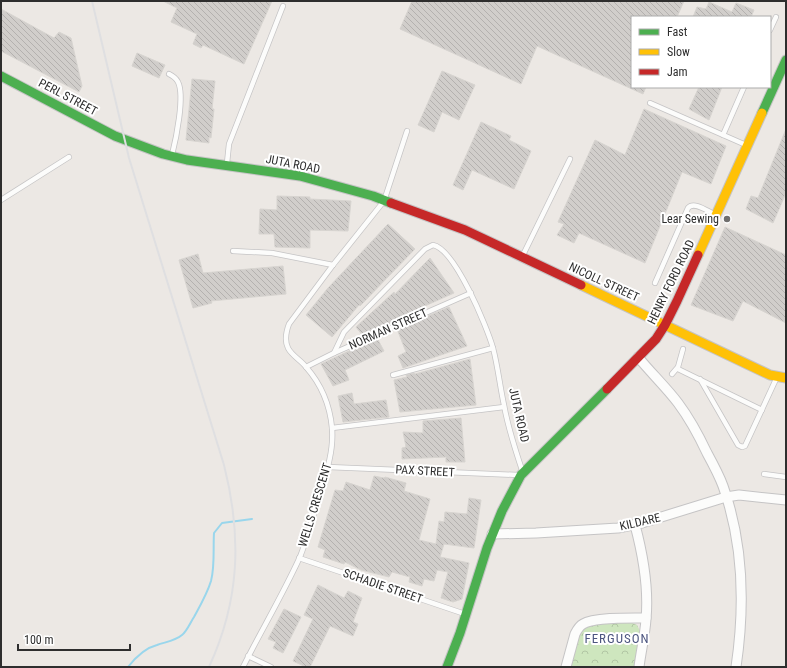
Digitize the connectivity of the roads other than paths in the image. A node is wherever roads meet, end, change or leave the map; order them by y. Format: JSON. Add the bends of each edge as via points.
{"nodes":[{"id":1,"x":283,"y":6,"type":"dead end"},
{"id":2,"x":776,"y":17,"type":"dead end"},
{"id":3,"x":771,"y":28,"type":"edge"},
{"id":4,"x":786,"y":60,"type":"edge"},
{"id":5,"x":169,"y":74,"type":"dead end"},
{"id":6,"x":1,"y":76,"type":"edge"},
{"id":7,"x":744,"y":88,"type":"edge"},
{"id":8,"x":650,"y":103,"type":"dead end"},
{"id":9,"x":407,"y":131,"type":"dead end"},
{"id":10,"x":723,"y":135,"type":"junction"},
{"id":11,"x":124,"y":140,"type":"joint"},
{"id":12,"x":747,"y":145,"type":"junction"},
{"id":13,"x":68,"y":157,"type":"dead end"},
{"id":14,"x":172,"y":157,"type":"junction"},
{"id":15,"x":570,"y":159,"type":"dead end"},
{"id":16,"x":226,"y":165,"type":"junction"},
{"id":17,"x":1,"y":200,"type":"edge"},
{"id":18,"x":384,"y":201,"type":"junction"},
{"id":19,"x":716,"y":215,"type":"junction"},
{"id":20,"x":455,"y":226,"type":"joint"},
{"id":21,"x":233,"y":251,"type":"dead end"},
{"id":22,"x":522,"y":257,"type":"junction"},
{"id":23,"x":333,"y":265,"type":"junction"},
{"id":24,"x":655,"y":283,"type":"dead end"},
{"id":25,"x":471,"y":293,"type":"junction"},
{"id":26,"x":665,"y":325,"type":"junction"},
{"id":27,"x":493,"y":348,"type":"junction"},
{"id":28,"x":683,"y":349,"type":"dead end"},
{"id":29,"x":334,"y":353,"type":"junction"},
{"id":30,"x":638,"y":357,"type":"junction"},
{"id":31,"x":306,"y":367,"type":"junction"},
{"id":32,"x":678,"y":368,"type":"junction"},
{"id":33,"x":672,"y":374,"type":"dead end"},
{"id":34,"x":393,"y":375,"type":"dead end"},
{"id":35,"x":782,"y":378,"type":"edge"},
{"id":36,"x":700,"y":380,"type":"junction"},
{"id":37,"x":504,"y":407,"type":"junction"},
{"id":38,"x":762,"y":410,"type":"junction"},
{"id":39,"x":332,"y":428,"type":"junction"},
{"id":40,"x":328,"y":467,"type":"junction"},
{"id":41,"x":522,"y":474,"type":"junction"},
{"id":42,"x":764,"y":474,"type":"dead end"},
{"id":43,"x":786,"y":478,"type":"edge"},
{"id":44,"x":726,"y":497,"type":"junction"},
{"id":45,"x":786,"y":500,"type":"edge"},
{"id":46,"x":635,"y":525,"type":"junction"},
{"id":47,"x":492,"y":534,"type":"junction"},
{"id":48,"x":299,"y":558,"type":"junction"},
{"id":49,"x":467,"y":614,"type":"junction"},
{"id":50,"x":646,"y":618,"type":"junction"},
{"id":51,"x":248,"y":656,"type":"junction"},
{"id":52,"x":243,"y":667,"type":"edge"},
{"id":53,"x":271,"y":667,"type":"edge"},
{"id":54,"x":446,"y":667,"type":"edge"},
{"id":55,"x":566,"y":667,"type":"edge"},
{"id":56,"x":639,"y":667,"type":"edge"},
{"id":57,"x":736,"y":667,"type":"edge"}],
"edges":[{"from":1,"to":16,"type":"lane","via":[[229,144]]},
{"from":2,"to":3,"type":"lane"},
{"from":4,"to":12,"type":"street","name":"HENRY FORD ROAD"},
{"from":5,"to":14,"type":"lane","via":[[175,77],[181,94]]},
{"from":6,"to":11,"type":"street","name":"PERL STREET"},
{"from":7,"to":10,"type":"lane"},
{"from":8,"to":10,"type":"lane"},
{"from":9,"to":18,"type":"lane"},
{"from":10,"to":12,"type":"lane"},
{"from":11,"to":14,"type":"street","name":"JUTA ROAD"},
{"from":12,"to":19,"type":"street","name":"HENRY FORD ROAD"},
{"from":13,"to":17,"type":"lane"},
{"from":14,"to":16,"type":"street","name":"JUTA ROAD"},
{"from":15,"to":22,"type":"lane"},
{"from":16,"to":18,"type":"street","name":"JUTA ROAD","via":[[300,176]]},
{"from":18,"to":20,"type":"street","name":"JUTA ROAD"},
{"from":18,"to":23,"type":"lane"},
{"from":19,"to":24,"type":"lane","via":[[694,205],[690,206]]},
{"from":19,"to":26,"type":"street","name":"HENRY FORD ROAD"},
{"from":20,"to":22,"type":"street","name":"NICOLL STREET"},
{"from":21,"to":23,"type":"lane","via":[[272,253]]},
{"from":22,"to":26,"type":"street","name":"NICOLL STREET"},
{"from":23,"to":31,"type":"lane","name":"WELLS CRESCENT","via":[[289,324],[286,333],[286,343],[290,352]]},
{"from":25,"to":27,"type":"lane","name":"JUTA ROAD"},
{"from":25,"to":29,"type":"lane","name":"NORMAN STREET"},
{"from":25,"to":29,"type":"lane","name":"JUTA ROAD","via":[[445,252],[437,246],[430,245],[344,332]]},
{"from":26,"to":30,"type":"street","name":"HENRY FORD ROAD","via":[[656,339]]},
{"from":26,"to":35,"type":"street","name":"NICOLL STREET"},
{"from":27,"to":34,"type":"lane"},
{"from":27,"to":37,"type":"lane","name":"JUTA ROAD"},
{"from":28,"to":32,"type":"lane"},
{"from":29,"to":31,"type":"lane","name":"NORMAN STREET"},
{"from":30,"to":41,"type":"street","name":"HENRY FORD ROAD"},
{"from":30,"to":44,"type":"street","via":[[678,403],[714,466]]},
{"from":31,"to":39,"type":"lane","name":"WELLS CRESCENT","via":[[325,397]]},
{"from":32,"to":33,"type":"lane"},
{"from":32,"to":36,"type":"lane"},
{"from":35,"to":38,"type":"lane"},
{"from":36,"to":38,"type":"lane"},
{"from":36,"to":38,"type":"lane","via":[[740,447],[745,446]]},
{"from":37,"to":39,"type":"lane"},
{"from":37,"to":41,"type":"lane","name":"JUTA ROAD"},
{"from":39,"to":40,"type":"lane","name":"WELLS CRESCENT"},
{"from":40,"to":41,"type":"lane","name":"PAX STREET"},
{"from":40,"to":48,"type":"lane","name":"WELLS CRESCENT"},
{"from":41,"to":47,"type":"street"},
{"from":42,"to":43,"type":"lane"},
{"from":44,"to":45,"type":"street","name":"KILDARE","via":[[739,495]]},
{"from":44,"to":46,"type":"street","name":"KILDARE"},
{"from":44,"to":57,"type":"street","via":[[736,535],[742,584]]},
{"from":46,"to":47,"type":"street","name":"KILDARE"},
{"from":46,"to":50,"type":"street","via":[[644,565],[647,591]]},
{"from":47,"to":49,"type":"street"},
{"from":48,"to":49,"type":"lane","name":"SCHADIE STREET"},
{"from":48,"to":51,"type":"lane","name":"WELLS CRESCENT"},
{"from":49,"to":54,"type":"street"},
{"from":50,"to":55,"type":"street","via":[[591,621],[584,624],[577,629]]},
{"from":50,"to":56,"type":"street"},
{"from":51,"to":52,"type":"lane","name":"WELLS CRESCENT"},
{"from":51,"to":53,"type":"lane"}]}
